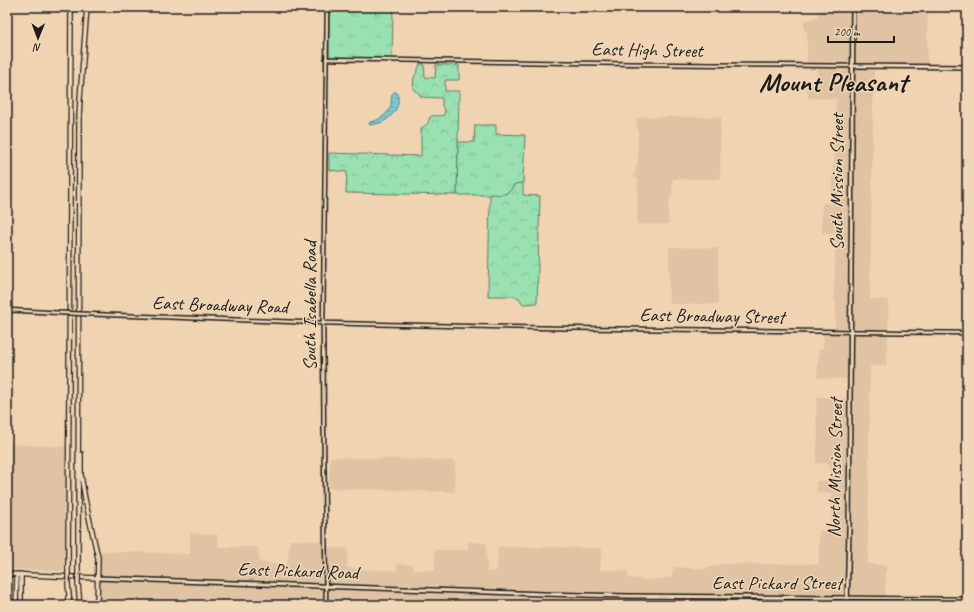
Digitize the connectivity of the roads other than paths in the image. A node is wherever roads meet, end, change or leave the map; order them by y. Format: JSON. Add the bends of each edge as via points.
{"nodes":[{"id":1,"x":71,"y":7,"type":"edge"},
{"id":2,"x":87,"y":7,"type":"edge"},
{"id":3,"x":327,"y":7,"type":"edge"},
{"id":4,"x":853,"y":7,"type":"edge"},
{"id":5,"x":326,"y":59,"type":"junction"},
{"id":6,"x":852,"y":66,"type":"junction"},
{"id":7,"x":967,"y":67,"type":"edge"},
{"id":8,"x":7,"y":310,"type":"edge"},
{"id":9,"x":323,"y":323,"type":"junction"},
{"id":10,"x":456,"y":325,"type":"joint"},
{"id":11,"x":850,"y":332,"type":"junction"},
{"id":12,"x":967,"y":333,"type":"edge"},
{"id":13,"x":78,"y":439,"type":"junction"},
{"id":14,"x":7,"y":574,"type":"edge"},
{"id":15,"x":19,"y":574,"type":"junction"},
{"id":16,"x":98,"y":578,"type":"junction"},
{"id":17,"x":326,"y":586,"type":"junction"},
{"id":18,"x":69,"y":590,"type":"junction"},
{"id":19,"x":587,"y":596,"type":"joint"},
{"id":20,"x":847,"y":598,"type":"junction"},
{"id":21,"x":967,"y":599,"type":"edge"},
{"id":22,"x":16,"y":605,"type":"edge"},
{"id":23,"x":21,"y":605,"type":"edge"},
{"id":24,"x":67,"y":605,"type":"edge"},
{"id":25,"x":70,"y":605,"type":"edge"},
{"id":26,"x":80,"y":605,"type":"edge"},
{"id":27,"x":97,"y":605,"type":"edge"},
{"id":28,"x":326,"y":605,"type":"edge"},
{"id":29,"x":847,"y":605,"type":"edge"}],
"edges":[{"from":1,"to":18,"type":"highway","bridge":true},
{"from":2,"to":13,"type":"highway","via":[[79,119]]},
{"from":3,"to":5,"type":"street","name":"South Isabella Road"},
{"from":4,"to":6,"type":"main road","name":"South Mission Street"},
{"from":5,"to":6,"type":"street","name":"East High Street"},
{"from":5,"to":9,"type":"street","name":"South Isabella Road"},
{"from":6,"to":7,"type":"main road","name":"East High Street"},
{"from":6,"to":11,"type":"main road","name":"South Mission Street"},
{"from":8,"to":9,"type":"street","name":"East Broadway Road","bridge":true},
{"from":9,"to":10,"type":"street","name":"East Broadway Road"},
{"from":9,"to":17,"type":"street","name":"South Isabella Road"},
{"from":10,"to":11,"type":"street","name":"East Broadway Street"},
{"from":11,"to":12,"type":"street","name":"East Broadway Street"},
{"from":11,"to":20,"type":"main road","name":"North Mission Street"},
{"from":13,"to":16,"type":"highway","via":[[85,504],[98,558]]},
{"from":13,"to":26,"type":"highway","bridge":true},
{"from":14,"to":15,"type":"highway","name":"East Pickard Road"},
{"from":15,"to":16,"type":"highway","name":"East Pickard Road"},
{"from":15,"to":22,"type":"highway"},
{"from":15,"to":23,"type":"highway"},
{"from":16,"to":17,"type":"main road","name":"East Pickard Road"},
{"from":16,"to":27,"type":"highway"},
{"from":17,"to":19,"type":"main road","name":"East Pickard Road"},
{"from":17,"to":28,"type":"street","name":"South Isabella Road"},
{"from":18,"to":24,"type":"highway"},
{"from":18,"to":25,"type":"highway"},
{"from":19,"to":20,"type":"main road","name":"East Pickard Street"},
{"from":20,"to":21,"type":"street","name":"East Pickard Street"},
{"from":20,"to":29,"type":"main road","name":"North Mission Street"}]}
